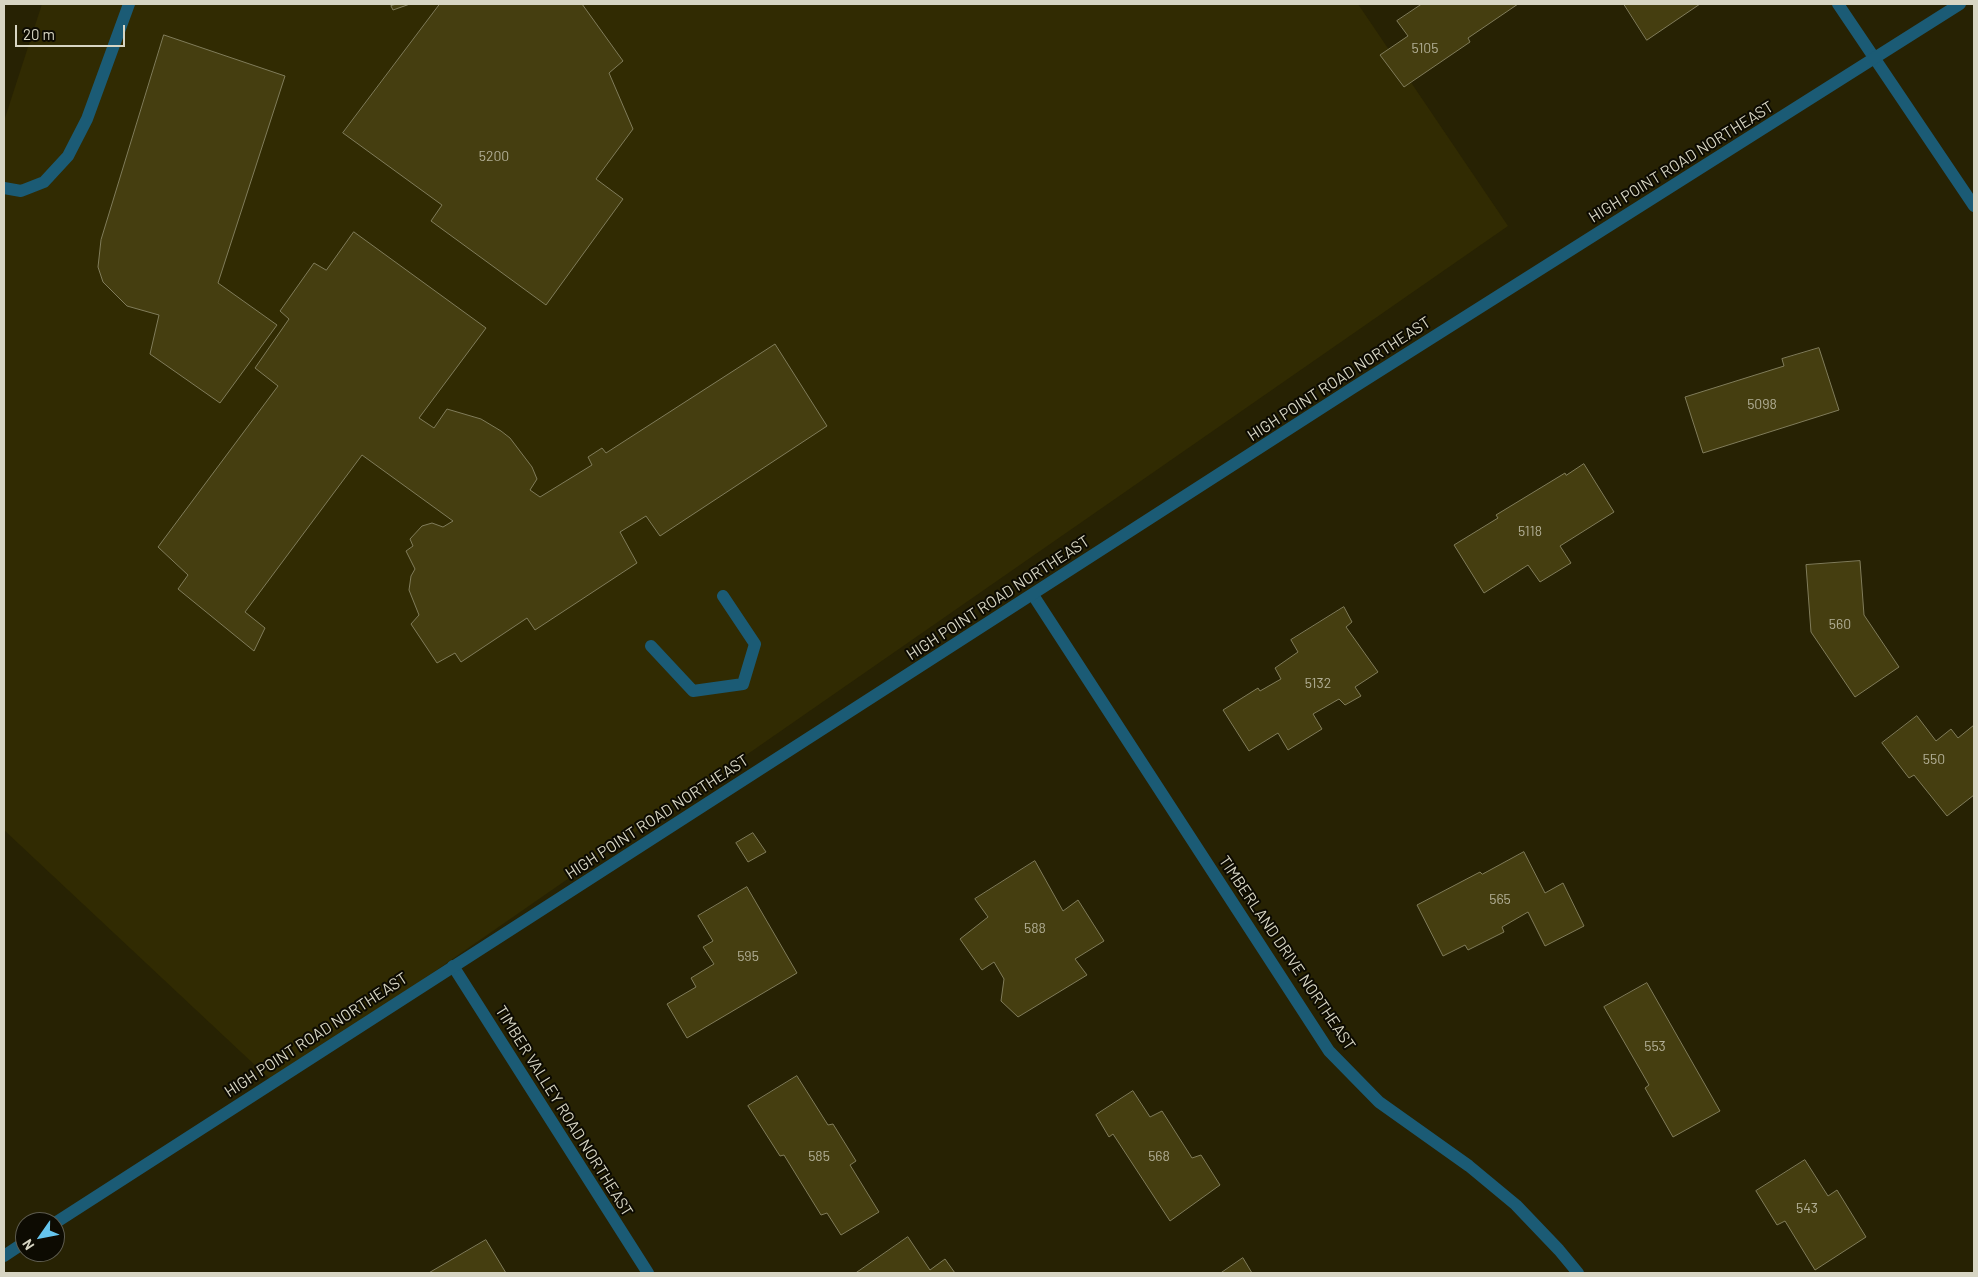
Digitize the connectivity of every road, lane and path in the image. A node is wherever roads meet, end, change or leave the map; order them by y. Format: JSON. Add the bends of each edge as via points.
{"nodes":[{"id":1,"x":129,"y":4,"type":"edge"},
{"id":2,"x":1838,"y":4,"type":"edge"},
{"id":3,"x":1960,"y":4,"type":"edge"},
{"id":4,"x":1875,"y":59,"type":"junction"},
{"id":5,"x":4,"y":188,"type":"edge"},
{"id":6,"x":1974,"y":206,"type":"edge"},
{"id":7,"x":724,"y":596,"type":"dead end"},
{"id":8,"x":1033,"y":596,"type":"junction"},
{"id":9,"x":651,"y":646,"type":"dead end"},
{"id":10,"x":453,"y":966,"type":"junction"},
{"id":11,"x":65,"y":1217,"type":"edge"},
{"id":12,"x":15,"y":1249,"type":"edge"},
{"id":13,"x":4,"y":1256,"type":"edge"},
{"id":14,"x":648,"y":1273,"type":"edge"},
{"id":15,"x":1578,"y":1273,"type":"edge"}],
"edges":[{"from":1,"to":5,"type":"street","via":[[87,119],[68,156],[44,182],[21,191]]},
{"from":2,"to":4,"type":"street"},
{"from":3,"to":4,"type":"street","name":"HIGH POINT ROAD NORTHEAST"},
{"from":4,"to":6,"type":"street"},
{"from":4,"to":8,"type":"street","name":"HIGH POINT ROAD NORTHEAST","via":[[1351,389]]},
{"from":7,"to":9,"type":"street","via":[[756,644],[742,684],[693,691]]},
{"from":8,"to":10,"type":"street","name":"HIGH POINT ROAD NORTHEAST"},
{"from":8,"to":15,"type":"street","name":"TIMBERLAND DRIVE NORTHEAST","via":[[1329,1051],[1379,1102],[1469,1166],[1516,1205]]},
{"from":10,"to":11,"type":"street","name":"HIGH POINT ROAD NORTHEAST"},
{"from":10,"to":14,"type":"street","name":"TIMBER VALLEY ROAD NORTHEAST"},
{"from":12,"to":13,"type":"street"}]}
